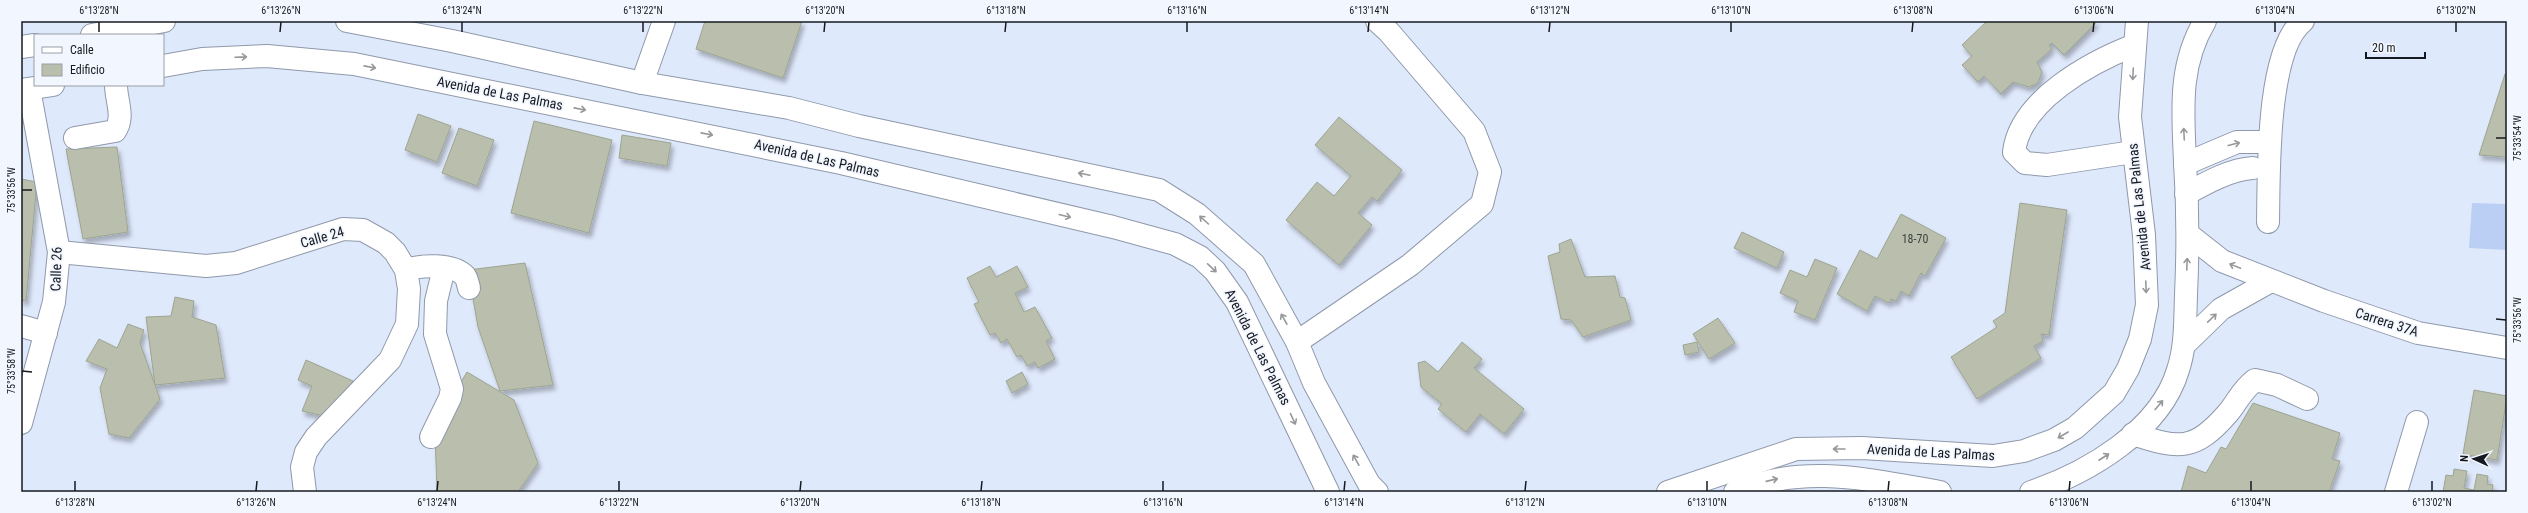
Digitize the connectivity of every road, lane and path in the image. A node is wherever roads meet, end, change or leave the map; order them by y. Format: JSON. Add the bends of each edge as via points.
{"nodes":[{"id":1,"x":164,"y":21,"type":"edge"},
{"id":2,"x":347,"y":21,"type":"edge"},
{"id":3,"x":664,"y":21,"type":"edge"},
{"id":4,"x":1377,"y":21,"type":"edge"},
{"id":5,"x":2138,"y":21,"type":"edge"},
{"id":6,"x":2204,"y":21,"type":"edge"},
{"id":7,"x":2303,"y":21,"type":"edge"},
{"id":8,"x":97,"y":34,"type":"edge"},
{"id":9,"x":34,"y":45,"type":"edge"},
{"id":10,"x":2135,"y":45,"type":"junction"},
{"id":11,"x":21,"y":47,"type":"edge"},
{"id":12,"x":164,"y":66,"type":"edge"},
{"id":13,"x":642,"y":83,"type":"junction"},
{"id":14,"x":45,"y":86,"type":"edge"},
{"id":15,"x":116,"y":86,"type":"edge"},
{"id":16,"x":25,"y":89,"type":"edge"},
{"id":17,"x":75,"y":138,"type":"dead end"},
{"id":18,"x":2270,"y":142,"type":"junction"},
{"id":19,"x":2133,"y":152,"type":"junction"},
{"id":20,"x":2185,"y":164,"type":"junction"},
{"id":21,"x":2253,"y":168,"type":"dead end"},
{"id":22,"x":2186,"y":194,"type":"junction"},
{"id":23,"x":2268,"y":222,"type":"dead end"},
{"id":24,"x":2189,"y":235,"type":"junction"},
{"id":25,"x":59,"y":252,"type":"junction"},
{"id":26,"x":444,"y":268,"type":"junction"},
{"id":27,"x":406,"y":270,"type":"junction"},
{"id":28,"x":2271,"y":281,"type":"junction"},
{"id":29,"x":469,"y":288,"type":"dead end"},
{"id":30,"x":21,"y":326,"type":"edge"},
{"id":31,"x":46,"y":333,"type":"junction"},
{"id":32,"x":1297,"y":342,"type":"junction"},
{"id":33,"x":2184,"y":345,"type":"junction"},
{"id":34,"x":2507,"y":348,"type":"edge"},
{"id":35,"x":2307,"y":399,"type":"dead end"},
{"id":36,"x":22,"y":420,"type":"edge"},
{"id":37,"x":2417,"y":422,"type":"dead end"},
{"id":38,"x":2133,"y":434,"type":"junction"},
{"id":39,"x":431,"y":437,"type":"dead end"},
{"id":40,"x":305,"y":492,"type":"edge"},
{"id":41,"x":1327,"y":492,"type":"edge"},
{"id":42,"x":1377,"y":492,"type":"edge"},
{"id":43,"x":1668,"y":492,"type":"edge"},
{"id":44,"x":1735,"y":492,"type":"edge"},
{"id":45,"x":1940,"y":492,"type":"edge"},
{"id":46,"x":2031,"y":492,"type":"edge"},
{"id":47,"x":2396,"y":492,"type":"edge"}],
"edges":[{"from":1,"to":8,"type":"main road"},
{"from":2,"to":13,"type":"main road","via":[[452,41]]},
{"from":3,"to":13,"type":"main road"},
{"from":4,"to":32,"type":"main road","via":[[1474,131],[1490,172],[1482,204],[1410,265]]},
{"from":5,"to":10,"type":"main road","name":"Avenida de Las Palmas"},
{"from":20,"to":6,"type":"main road","one_way":true,"via":[[2182,106],[2184,79],[2196,36]]},
{"from":7,"to":18,"type":"main road","via":[[2288,42],[2281,58]]},
{"from":9,"to":11,"type":"main road"},
{"from":10,"to":19,"type":"main road","name":"Avenida de Las Palmas","one_way":true,"via":[[2130,118]]},
{"from":10,"to":19,"type":"main road","via":[[2109,55],[2062,84],[2033,111],[2018,132],[2014,152],[2025,163],[2047,165]]},
{"from":12,"to":41,"type":"main road","name":"Avenida de Las Palmas","one_way":true,"via":[[202,59],[267,56],[354,64],[834,162],[1106,225],[1175,244],[1200,257],[1215,271],[1237,302]]},
{"from":32,"to":13,"type":"main road","one_way":true,"via":[[1254,264],[1197,214],[1159,190],[860,126],[789,108]]},
{"from":14,"to":16,"type":"main road"},
{"from":15,"to":17,"type":"main road","via":[[119,126],[115,131]]},
{"from":16,"to":25,"type":"main road","name":"Calle 26"},
{"from":20,"to":18,"type":"main road","one_way":true,"via":[[2237,142]]},
{"from":18,"to":23,"type":"main road"},
{"from":19,"to":43,"type":"main road","name":"Avenida de Las Palmas","one_way":true,"via":[[2144,236],[2147,305],[2140,339],[2128,369],[2114,393],[2075,428],[2037,447],[1993,456],[1862,448],[1796,449]]},
{"from":20,"to":22,"type":"main road"},
{"from":21,"to":22,"type":"main road","via":[[2221,177]]},
{"from":22,"to":24,"type":"main road"},
{"from":28,"to":24,"type":"main road","name":"Carrera 37A","one_way":true,"via":[[2222,261]]},
{"from":33,"to":24,"type":"main road","one_way":true},
{"from":25,"to":27,"type":"main road","name":"Calle 24","via":[[206,266],[236,263],[343,229],[364,230],[386,243]]},
{"from":25,"to":31,"type":"main road","name":"Calle 26","via":[[54,302]]},
{"from":26,"to":27,"type":"main road"},
{"from":26,"to":29,"type":"main road","via":[[456,270],[465,276]]},
{"from":26,"to":39,"type":"main road","via":[[436,301],[435,334],[452,389]]},
{"from":27,"to":40,"type":"main road","name":"Calle 24","via":[[409,289],[407,324],[390,360],[316,437],[306,452],[302,468]]},
{"from":33,"to":28,"type":"main road","one_way":true,"via":[[2221,309]]},
{"from":28,"to":34,"type":"main road","name":"Carrera 37A","via":[[2418,333]]},
{"from":30,"to":31,"type":"main road"},
{"from":31,"to":36,"type":"main road","name":"Calle 26"},
{"from":42,"to":32,"type":"main road","one_way":true,"via":[[1369,484],[1314,383]]},
{"from":38,"to":33,"type":"main road","one_way":true,"via":[[2164,400],[2178,372]]},
{"from":35,"to":38,"type":"main road","via":[[2277,385],[2255,380],[2243,390],[2228,413],[2198,441],[2185,445],[2170,445]]},
{"from":37,"to":47,"type":"main road"},
{"from":46,"to":38,"type":"main road","one_way":true,"via":[[2092,465],[2118,448]]},
{"from":44,"to":45,"type":"main road","one_way":true,"via":[[1776,479],[1838,475]]}]}
